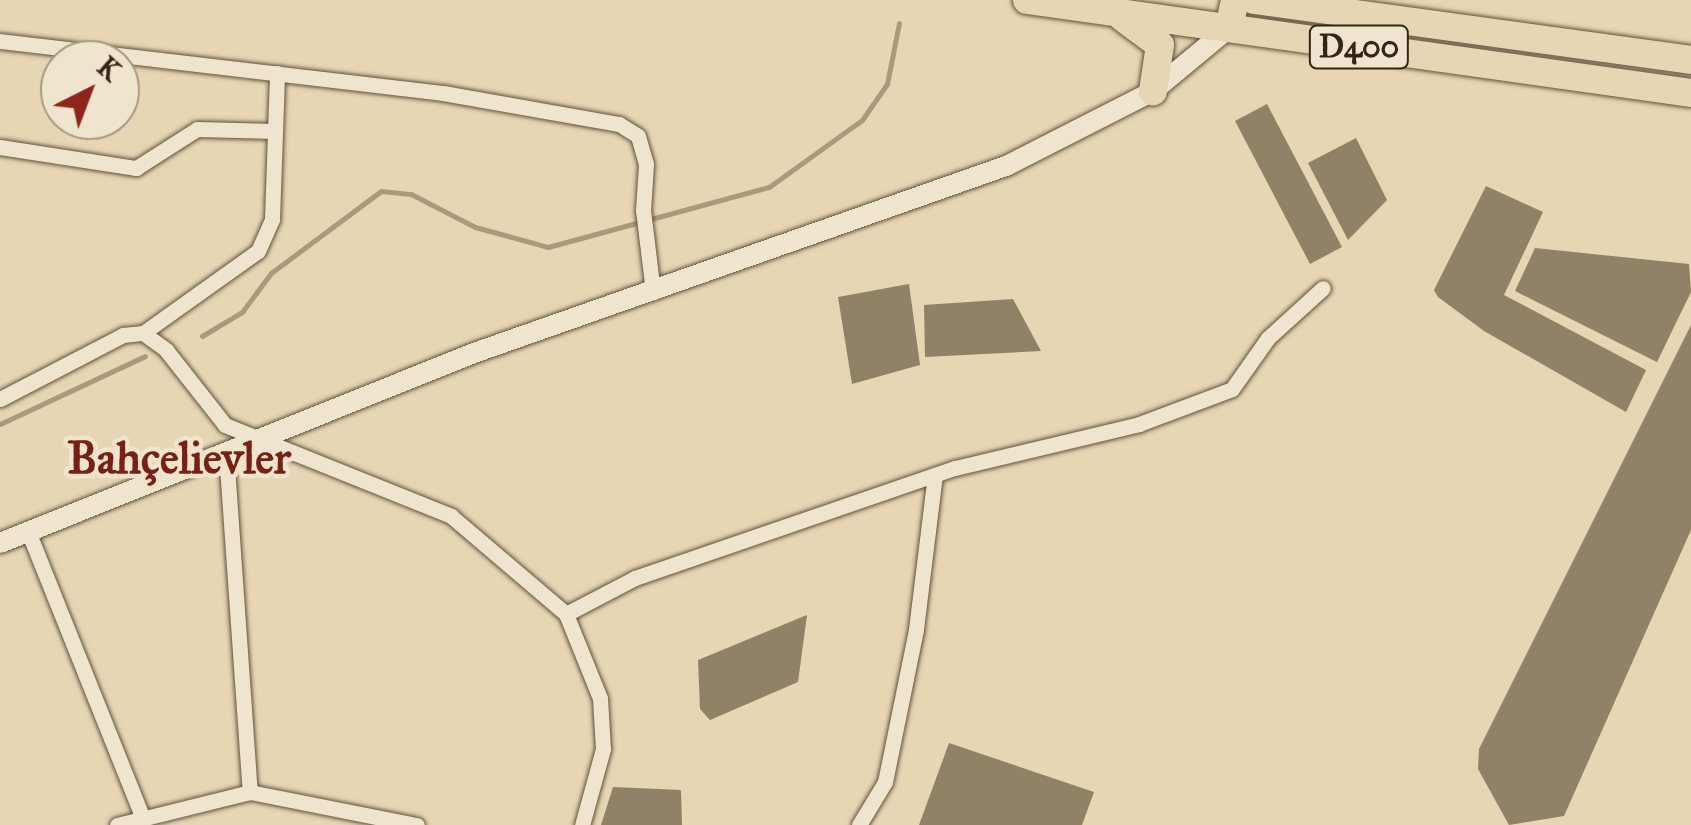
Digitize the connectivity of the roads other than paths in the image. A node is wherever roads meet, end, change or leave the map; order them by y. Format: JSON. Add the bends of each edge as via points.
{"nodes":[{"id":1,"x":1026,"y":0,"type":"edge"},
{"id":2,"x":1235,"y":0,"type":"edge"},
{"id":3,"x":1254,"y":0,"type":"edge"},
{"id":4,"x":1112,"y":11,"type":"junction"},
{"id":5,"x":1230,"y":28,"type":"junction"},
{"id":6,"x":0,"y":41,"type":"edge"},
{"id":7,"x":1691,"y":60,"type":"edge"},
{"id":8,"x":277,"y":73,"type":"junction"},
{"id":9,"x":1153,"y":91,"type":"junction"},
{"id":10,"x":1691,"y":93,"type":"edge"},
{"id":11,"x":275,"y":131,"type":"junction"},
{"id":12,"x":0,"y":147,"type":"edge"},
{"id":13,"x":1323,"y":288,"type":"dead end"},
{"id":14,"x":652,"y":292,"type":"junction"},
{"id":15,"x":144,"y":333,"type":"junction"},
{"id":16,"x":0,"y":400,"type":"edge"},
{"id":17,"x":263,"y":437,"type":"junction"},
{"id":18,"x":226,"y":452,"type":"junction"},
{"id":19,"x":935,"y":475,"type":"junction"},
{"id":20,"x":28,"y":532,"type":"junction"},
{"id":21,"x":0,"y":543,"type":"edge"},
{"id":22,"x":566,"y":614,"type":"junction"},
{"id":23,"x":250,"y":792,"type":"junction"},
{"id":24,"x":143,"y":818,"type":"junction"},
{"id":25,"x":121,"y":825,"type":"edge"},
{"id":26,"x":416,"y":825,"type":"edge"},
{"id":27,"x":582,"y":825,"type":"edge"},
{"id":28,"x":860,"y":825,"type":"edge"}],
"edges":[{"from":1,"to":4,"type":"highway","number":"D400"},
{"from":2,"to":5,"type":"highway"},
{"from":3,"to":7,"type":"highway","number":"D400"},
{"from":4,"to":5,"type":"highway","number":"D400"},
{"from":4,"to":9,"type":"highway","via":[[1160,45]]},
{"from":5,"to":9,"type":"street"},
{"from":5,"to":10,"type":"highway","number":"D400"},
{"from":6,"to":8,"type":"street"},
{"from":8,"to":11,"type":"street"},
{"from":8,"to":14,"type":"street","via":[[443,92],[618,124],[638,136],[646,164]]},
{"from":9,"to":14,"type":"street","via":[[1006,166]]},
{"from":11,"to":12,"type":"street","via":[[197,130],[136,168]]},
{"from":11,"to":15,"type":"street","via":[[272,219],[258,251]]},
{"from":13,"to":19,"type":"street","via":[[1268,338],[1232,388],[1140,424]]},
{"from":14,"to":17,"type":"street","via":[[474,352]]},
{"from":15,"to":16,"type":"street","via":[[123,335]]},
{"from":15,"to":17,"type":"street","via":[[225,425]]},
{"from":17,"to":18,"type":"street"},
{"from":17,"to":22,"type":"street","via":[[451,516]]},
{"from":18,"to":20,"type":"street"},
{"from":18,"to":23,"type":"street"},
{"from":19,"to":22,"type":"street","via":[[635,578]]},
{"from":19,"to":28,"type":"street","via":[[916,629],[885,782]]},
{"from":20,"to":21,"type":"street"},
{"from":20,"to":24,"type":"street"},
{"from":22,"to":27,"type":"street","via":[[600,698],[602,749]]},
{"from":23,"to":24,"type":"street"},
{"from":23,"to":26,"type":"street"},
{"from":24,"to":25,"type":"street"}]}
